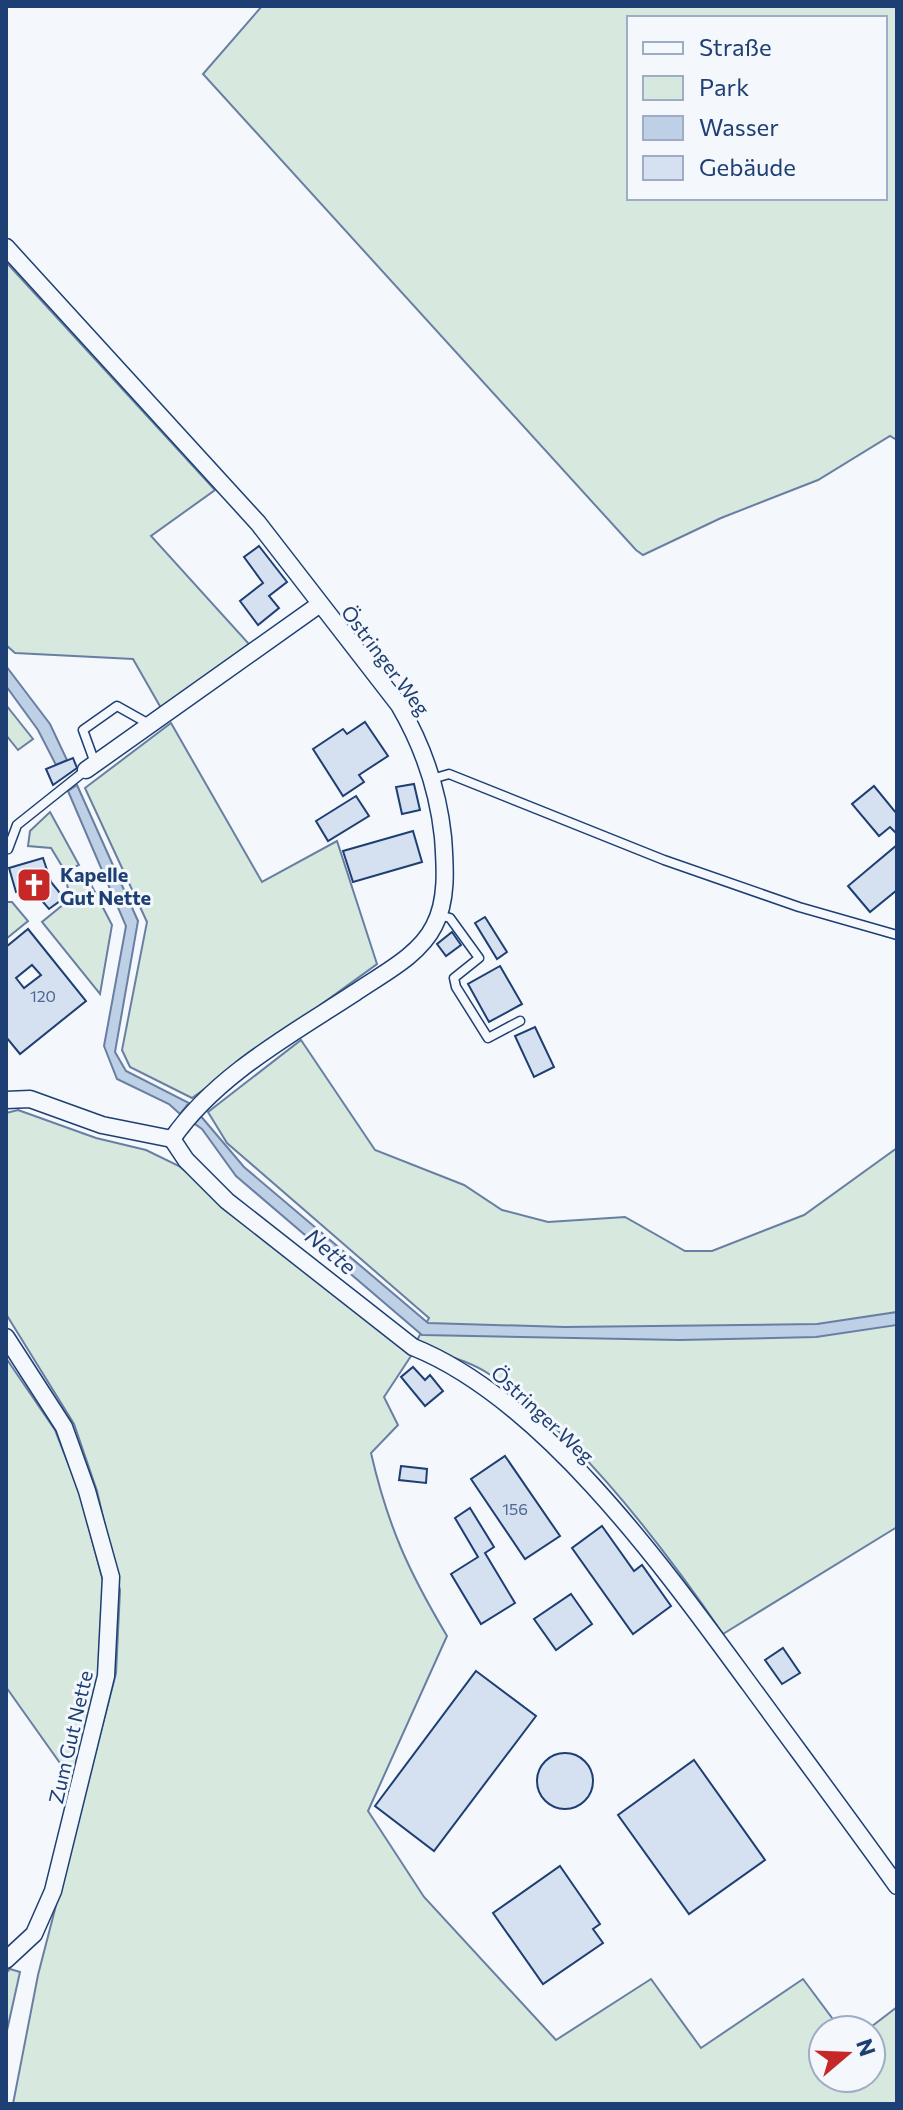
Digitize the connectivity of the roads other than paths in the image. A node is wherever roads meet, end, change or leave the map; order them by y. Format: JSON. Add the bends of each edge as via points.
{"nodes":[{"id":1,"x":6,"y":247,"type":"edge"},
{"id":2,"x":320,"y":604,"type":"junction"},
{"id":3,"x":150,"y":724,"type":"junction"},
{"id":4,"x":91,"y":767,"type":"junction"},
{"id":5,"x":432,"y":779,"type":"junction"},
{"id":6,"x":8,"y":849,"type":"dead end"},
{"id":7,"x":439,"y":914,"type":"junction"},
{"id":8,"x":897,"y":935,"type":"edge"},
{"id":9,"x":520,"y":1021,"type":"dead end"},
{"id":10,"x":6,"y":1100,"type":"edge"},
{"id":11,"x":176,"y":1132,"type":"junction"},
{"id":12,"x":6,"y":1337,"type":"edge"},
{"id":13,"x":897,"y":1886,"type":"edge"},
{"id":14,"x":6,"y":1960,"type":"edge"}],
"edges":[{"from":1,"to":2,"type":"street","name":"Östringer Weg","via":[[224,484]]},
{"from":2,"to":3,"type":"street","name":"Östringer Weg"},
{"from":2,"to":5,"type":"street","name":"Östringer Weg","via":[[399,705]]},
{"from":3,"to":4,"type":"street","name":"Östringer Weg"},
{"from":3,"to":4,"type":"lane","via":[[117,706],[83,730]]},
{"from":4,"to":6,"type":"lane","name":"Östringer Weg","via":[[17,825]]},
{"from":5,"to":7,"type":"street","name":"Östringer Weg","via":[[445,861]]},
{"from":5,"to":8,"type":"lane","via":[[449,774],[664,860]]},
{"from":7,"to":9,"type":"lane","via":[[450,918],[479,958],[454,978],[488,1038]]},
{"from":7,"to":11,"type":"street","name":"Östringer Weg","via":[[425,938],[397,965],[272,1047]]},
{"from":10,"to":11,"type":"street","via":[[30,1099],[102,1125]]},
{"from":11,"to":13,"type":"street","name":"Östringer Weg","via":[[186,1160],[227,1201],[413,1347],[482,1382],[608,1504],[671,1579]]},
{"from":12,"to":14,"type":"street","name":"Zum Gut Nette","via":[[64,1427],[111,1577],[106,1676],[53,1891],[34,1934]]}]}
